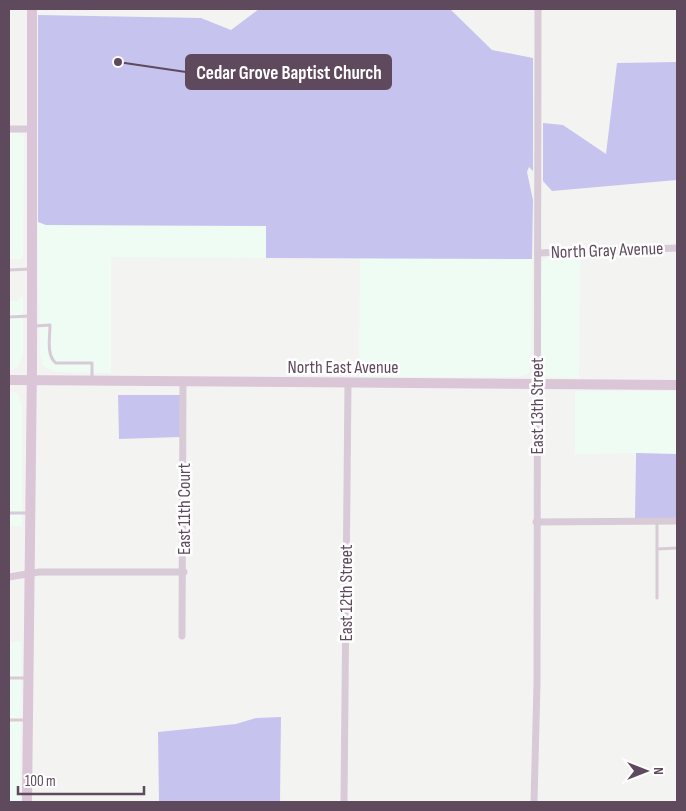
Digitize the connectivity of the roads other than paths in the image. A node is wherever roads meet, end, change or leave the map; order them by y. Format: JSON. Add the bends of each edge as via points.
{"nodes":[{"id":1,"x":32,"y":9,"type":"edge"},
{"id":2,"x":538,"y":9,"type":"edge"},
{"id":3,"x":9,"y":129,"type":"edge"},
{"id":4,"x":31,"y":129,"type":"junction"},
{"id":5,"x":677,"y":248,"type":"edge"},
{"id":6,"x":538,"y":253,"type":"junction"},
{"id":7,"x":31,"y":269,"type":"junction"},
{"id":8,"x":9,"y":270,"type":"edge"},
{"id":9,"x":9,"y":317,"type":"edge"},
{"id":10,"x":32,"y":321,"type":"junction"},
{"id":11,"x":9,"y":380,"type":"edge"},
{"id":12,"x":32,"y":380,"type":"junction"},
{"id":13,"x":92,"y":381,"type":"junction"},
{"id":14,"x":183,"y":382,"type":"junction"},
{"id":15,"x":348,"y":383,"type":"junction"},
{"id":16,"x":536,"y":384,"type":"junction"},
{"id":17,"x":677,"y":385,"type":"edge"},
{"id":18,"x":9,"y":513,"type":"edge"},
{"id":19,"x":29,"y":513,"type":"junction"},
{"id":20,"x":677,"y":521,"type":"edge"},
{"id":21,"x":536,"y":522,"type":"junction"},
{"id":22,"x":657,"y":522,"type":"junction"},
{"id":23,"x":677,"y":548,"type":"edge"},
{"id":24,"x":657,"y":549,"type":"junction"},
{"id":25,"x":184,"y":572,"type":"junction"},
{"id":26,"x":28,"y":575,"type":"junction"},
{"id":27,"x":9,"y":577,"type":"edge"},
{"id":28,"x":657,"y":598,"type":"dead end"},
{"id":29,"x":182,"y":636,"type":"dead end"},
{"id":30,"x":9,"y":678,"type":"edge"},
{"id":31,"x":28,"y":678,"type":"junction"},
{"id":32,"x":9,"y":720,"type":"edge"},
{"id":33,"x":27,"y":720,"type":"junction"},
{"id":34,"x":27,"y":802,"type":"edge"},
{"id":35,"x":344,"y":802,"type":"edge"},
{"id":36,"x":534,"y":802,"type":"edge"}],
"edges":[{"from":1,"to":4,"type":"main road"},
{"from":2,"to":6,"type":"street","name":"East 13th Street"},
{"from":3,"to":4,"type":"street"},
{"from":4,"to":7,"type":"main road"},
{"from":5,"to":6,"type":"street","name":"North Gray Avenue"},
{"from":6,"to":16,"type":"street","name":"East 13th Street"},
{"from":7,"to":8,"type":"lane"},
{"from":7,"to":10,"type":"main road"},
{"from":9,"to":10,"type":"lane"},
{"from":10,"to":12,"type":"main road"},
{"from":10,"to":13,"type":"lane","via":[[50,325],[50,356],[56,363],[92,363]]},
{"from":11,"to":12,"type":"main road","name":"North East Avenue"},
{"from":12,"to":13,"type":"main road","name":"North East Avenue"},
{"from":12,"to":19,"type":"main road"},
{"from":13,"to":14,"type":"main road","name":"North East Avenue"},
{"from":14,"to":15,"type":"main road","name":"North East Avenue"},
{"from":14,"to":25,"type":"street","name":"East 11th Court"},
{"from":15,"to":16,"type":"main road","name":"North East Avenue"},
{"from":15,"to":35,"type":"street","name":"East 12th Street"},
{"from":16,"to":17,"type":"main road","name":"North East Avenue"},
{"from":16,"to":21,"type":"street","name":"East 13th Street"},
{"from":18,"to":19,"type":"lane"},
{"from":19,"to":26,"type":"main road"},
{"from":20,"to":22,"type":"street"},
{"from":21,"to":22,"type":"street"},
{"from":21,"to":36,"type":"street","name":"East 13th Street"},
{"from":22,"to":24,"type":"lane"},
{"from":23,"to":24,"type":"lane"},
{"from":24,"to":28,"type":"lane"},
{"from":25,"to":26,"type":"street","via":[[39,572]]},
{"from":25,"to":29,"type":"street","name":"East 11th Court"},
{"from":26,"to":27,"type":"street"},
{"from":26,"to":31,"type":"main road"},
{"from":30,"to":31,"type":"lane"},
{"from":31,"to":33,"type":"main road"},
{"from":32,"to":33,"type":"lane"},
{"from":33,"to":34,"type":"main road"}]}
